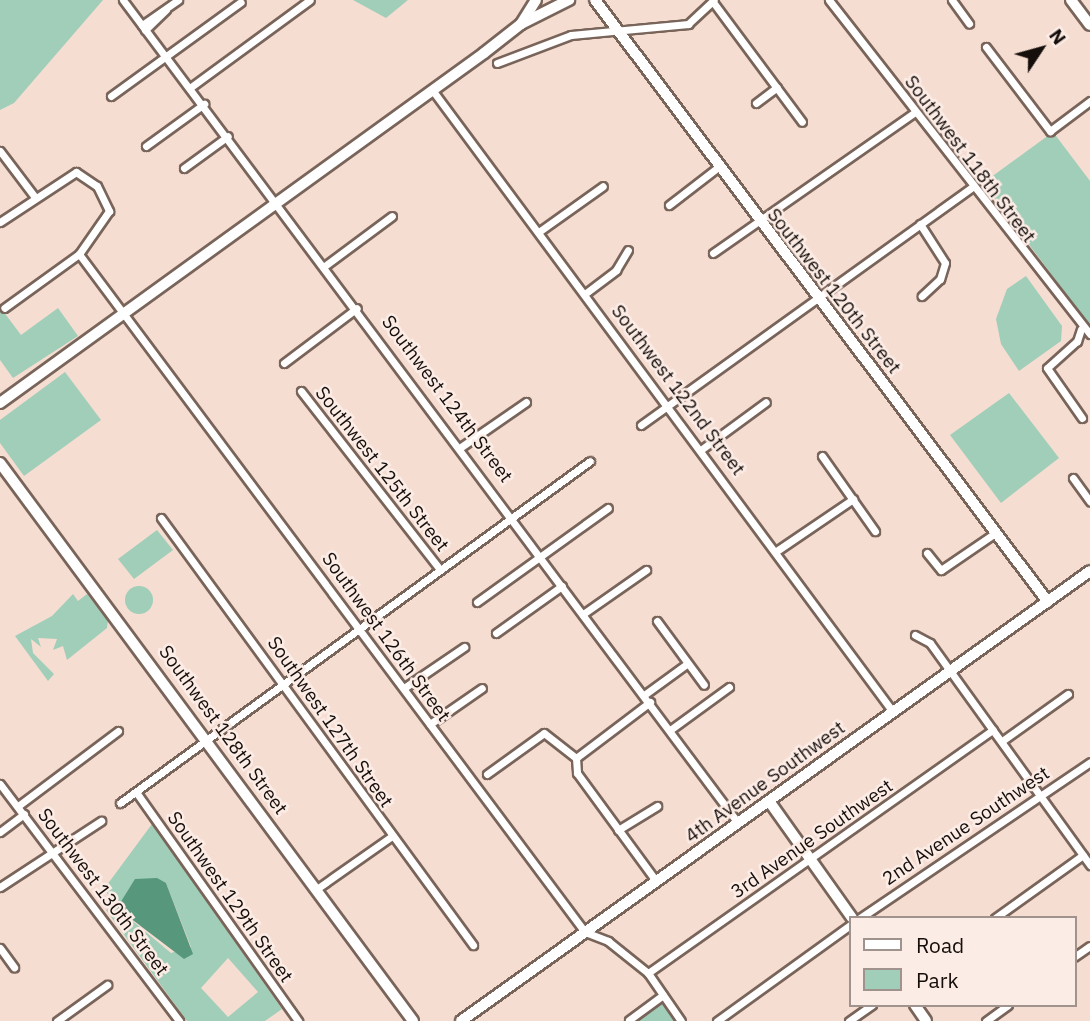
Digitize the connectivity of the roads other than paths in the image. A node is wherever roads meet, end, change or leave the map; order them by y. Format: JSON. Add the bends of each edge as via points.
{"nodes":[{"id":1,"x":123,"y":0,"type":"edge"},
{"id":2,"x":178,"y":0,"type":"edge"},
{"id":3,"x":310,"y":0,"type":"edge"},
{"id":4,"x":536,"y":0,"type":"edge"},
{"id":5,"x":569,"y":0,"type":"edge"},
{"id":6,"x":595,"y":0,"type":"edge"},
{"id":7,"x":829,"y":0,"type":"edge"},
{"id":8,"x":952,"y":0,"type":"edge"},
{"id":9,"x":1071,"y":0,"type":"edge"},
{"id":10,"x":713,"y":1,"type":"edge"},
{"id":11,"x":241,"y":2,"type":"dead end"},
{"id":12,"x":300,"y":3,"type":"edge"},
{"id":13,"x":969,"y":23,"type":"dead end"},
{"id":14,"x":521,"y":24,"type":"junction"},
{"id":15,"x":1090,"y":25,"type":"edge"},
{"id":16,"x":144,"y":27,"type":"junction"},
{"id":17,"x":615,"y":28,"type":"junction"},
{"id":18,"x":986,"y":47,"type":"dead end"},
{"id":19,"x":165,"y":56,"type":"junction"},
{"id":20,"x":497,"y":64,"type":"dead end"},
{"id":21,"x":777,"y":87,"type":"junction"},
{"id":22,"x":191,"y":88,"type":"junction"},
{"id":23,"x":433,"y":91,"type":"junction"},
{"id":24,"x":111,"y":96,"type":"dead end"},
{"id":25,"x":756,"y":103,"type":"dead end"},
{"id":26,"x":1087,"y":103,"type":"edge"},
{"id":27,"x":204,"y":104,"type":"junction"},
{"id":28,"x":915,"y":112,"type":"junction"},
{"id":29,"x":1090,"y":112,"type":"edge"},
{"id":30,"x":802,"y":122,"type":"dead end"},
{"id":31,"x":228,"y":136,"type":"junction"},
{"id":32,"x":146,"y":146,"type":"dead end"},
{"id":33,"x":0,"y":151,"type":"edge"},
{"id":34,"x":184,"y":168,"type":"dead end"},
{"id":35,"x":717,"y":168,"type":"junction"},
{"id":36,"x":603,"y":186,"type":"dead end"},
{"id":37,"x":971,"y":188,"type":"junction"},
{"id":38,"x":34,"y":196,"type":"junction"},
{"id":39,"x":278,"y":204,"type":"junction"},
{"id":40,"x":669,"y":205,"type":"dead end"},
{"id":41,"x":392,"y":216,"type":"dead end"},
{"id":42,"x":0,"y":222,"type":"edge"},
{"id":43,"x":759,"y":223,"type":"junction"},
{"id":44,"x":920,"y":224,"type":"junction"},
{"id":45,"x":540,"y":231,"type":"junction"},
{"id":46,"x":628,"y":250,"type":"dead end"},
{"id":47,"x":713,"y":253,"type":"dead end"},
{"id":48,"x":79,"y":254,"type":"junction"},
{"id":49,"x":326,"y":265,"type":"junction"},
{"id":50,"x":586,"y":293,"type":"junction"},
{"id":51,"x":922,"y":296,"type":"dead end"},
{"id":52,"x":816,"y":298,"type":"junction"},
{"id":53,"x":4,"y":308,"type":"dead end"},
{"id":54,"x":357,"y":308,"type":"junction"},
{"id":55,"x":125,"y":314,"type":"junction"},
{"id":56,"x":1081,"y":329,"type":"junction"},
{"id":57,"x":1090,"y":334,"type":"edge"},
{"id":58,"x":284,"y":363,"type":"dead end"},
{"id":59,"x":300,"y":391,"type":"dead end"},
{"id":60,"x":526,"y":402,"type":"dead end"},
{"id":61,"x":766,"y":402,"type":"dead end"},
{"id":62,"x":0,"y":403,"type":"edge"},
{"id":63,"x":668,"y":405,"type":"junction"},
{"id":64,"x":1082,"y":418,"type":"dead end"},
{"id":65,"x":641,"y":425,"type":"dead end"},
{"id":66,"x":461,"y":447,"type":"junction"},
{"id":67,"x":702,"y":449,"type":"junction"},
{"id":68,"x":822,"y":456,"type":"dead end"},
{"id":69,"x":590,"y":461,"type":"dead end"},
{"id":70,"x":0,"y":463,"type":"edge"},
{"id":71,"x":1073,"y":478,"type":"dead end"},
{"id":72,"x":853,"y":499,"type":"junction"},
{"id":73,"x":1090,"y":502,"type":"edge"},
{"id":74,"x":608,"y":508,"type":"dead end"},
{"id":75,"x":511,"y":516,"type":"junction"},
{"id":76,"x":161,"y":518,"type":"dead end"},
{"id":77,"x":875,"y":531,"type":"dead end"},
{"id":78,"x":995,"y":533,"type":"junction"},
{"id":79,"x":778,"y":550,"type":"junction"},
{"id":80,"x":927,"y":553,"type":"dead end"},
{"id":81,"x":540,"y":555,"type":"junction"},
{"id":82,"x":438,"y":567,"type":"junction"},
{"id":83,"x":646,"y":570,"type":"dead end"},
{"id":84,"x":1090,"y":571,"type":"edge"},
{"id":85,"x":562,"y":586,"type":"junction"},
{"id":86,"x":477,"y":602,"type":"dead end"},
{"id":87,"x":1048,"y":602,"type":"junction"},
{"id":88,"x":583,"y":614,"type":"junction"},
{"id":89,"x":657,"y":621,"type":"dead end"},
{"id":90,"x":359,"y":624,"type":"junction"},
{"id":91,"x":496,"y":633,"type":"dead end"},
{"id":92,"x":915,"y":635,"type":"dead end"},
{"id":93,"x":464,"y":647,"type":"dead end"},
{"id":94,"x":688,"y":663,"type":"junction"},
{"id":95,"x":950,"y":671,"type":"junction"},
{"id":96,"x":282,"y":680,"type":"junction"},
{"id":97,"x":704,"y":685,"type":"dead end"},
{"id":98,"x":729,"y":687,"type":"dead end"},
{"id":99,"x":404,"y":688,"type":"junction"},
{"id":100,"x":482,"y":688,"type":"dead end"},
{"id":101,"x":1068,"y":694,"type":"dead end"},
{"id":102,"x":644,"y":695,"type":"junction"},
{"id":103,"x":650,"y":702,"type":"junction"},
{"id":104,"x":893,"y":712,"type":"junction"},
{"id":105,"x":430,"y":724,"type":"junction"},
{"id":106,"x":670,"y":730,"type":"junction"},
{"id":107,"x":993,"y":730,"type":"junction"},
{"id":108,"x":118,"y":731,"type":"dead end"},
{"id":109,"x":208,"y":736,"type":"junction"},
{"id":110,"x":1002,"y":741,"type":"junction"},
{"id":111,"x":576,"y":758,"type":"junction"},
{"id":112,"x":1090,"y":762,"type":"edge"},
{"id":113,"x":487,"y":774,"type":"dead end"},
{"id":114,"x":0,"y":784,"type":"edge"},
{"id":115,"x":136,"y":792,"type":"junction"},
{"id":116,"x":1040,"y":795,"type":"junction"},
{"id":117,"x":769,"y":801,"type":"junction"},
{"id":118,"x":120,"y":803,"type":"dead end"},
{"id":119,"x":18,"y":806,"type":"junction"},
{"id":120,"x":657,"y":806,"type":"dead end"},
{"id":121,"x":24,"y":814,"type":"junction"},
{"id":122,"x":101,"y":821,"type":"dead end"},
{"id":123,"x":738,"y":823,"type":"junction"},
{"id":124,"x":618,"y":830,"type":"junction"},
{"id":125,"x":0,"y":832,"type":"edge"},
{"id":126,"x":392,"y":836,"type":"junction"},
{"id":127,"x":52,"y":849,"type":"junction"},
{"id":128,"x":1083,"y":855,"type":"junction"},
{"id":129,"x":811,"y":860,"type":"junction"},
{"id":130,"x":1090,"y":865,"type":"edge"},
{"id":131,"x":656,"y":881,"type":"junction"},
{"id":132,"x":0,"y":887,"type":"edge"},
{"id":133,"x":318,"y":888,"type":"junction"},
{"id":134,"x":851,"y":916,"type":"edge"},
{"id":135,"x":863,"y":916,"type":"edge"},
{"id":136,"x":998,"y":916,"type":"edge"},
{"id":137,"x":848,"y":926,"type":"edge"},
{"id":138,"x":585,"y":932,"type":"junction"},
{"id":139,"x":472,"y":944,"type":"dead end"},
{"id":140,"x":0,"y":948,"type":"edge"},
{"id":141,"x":14,"y":967,"type":"dead end"},
{"id":142,"x":648,"y":973,"type":"junction"},
{"id":143,"x":107,"y":985,"type":"dead end"},
{"id":144,"x":663,"y":995,"type":"junction"},
{"id":145,"x":869,"y":1007,"type":"edge"},
{"id":146,"x":1005,"y":1007,"type":"edge"},
{"id":147,"x":629,"y":1020,"type":"edge"},
{"id":148,"x":57,"y":1021,"type":"edge"},
{"id":149,"x":179,"y":1021,"type":"edge"},
{"id":150,"x":298,"y":1021,"type":"edge"},
{"id":151,"x":413,"y":1021,"type":"edge"},
{"id":152,"x":461,"y":1021,"type":"edge"},
{"id":153,"x":681,"y":1021,"type":"edge"},
{"id":154,"x":717,"y":1021,"type":"edge"},
{"id":155,"x":849,"y":1021,"type":"edge"},
{"id":156,"x":986,"y":1021,"type":"edge"}],
"edges":[{"from":1,"to":16,"type":"street","name":"Southwest 124th Street"},
{"from":2,"to":16,"type":"street"},
{"from":3,"to":12,"type":"street"},
{"from":4,"to":14,"type":"street"},
{"from":5,"to":14,"type":"street"},
{"from":6,"to":17,"type":"street","name":"Southwest 120th Street"},
{"from":7,"to":28,"type":"street","name":"Southwest 118th Street"},
{"from":8,"to":13,"type":"street"},
{"from":9,"to":15,"type":"street"},
{"from":10,"to":17,"type":"street","via":[[681,25]]},
{"from":10,"to":21,"type":"street"},
{"from":11,"to":19,"type":"street"},
{"from":12,"to":22,"type":"street"},
{"from":14,"to":23,"type":"street"},
{"from":16,"to":19,"type":"street","name":"Southwest 124th Street"},
{"from":17,"to":20,"type":"street","via":[[554,39]]},
{"from":17,"to":35,"type":"street","name":"Southwest 120th Street"},
{"from":18,"to":26,"type":"street","via":[[1050,131]]},
{"from":19,"to":22,"type":"street","name":"Southwest 124th Street"},
{"from":19,"to":24,"type":"street"},
{"from":21,"to":25,"type":"street"},
{"from":21,"to":30,"type":"street"},
{"from":22,"to":27,"type":"street","name":"Southwest 124th Street"},
{"from":23,"to":39,"type":"street"},
{"from":23,"to":45,"type":"street","name":"Southwest 122nd Street"},
{"from":26,"to":29,"type":"street"},
{"from":27,"to":31,"type":"street","name":"Southwest 124th Street"},
{"from":27,"to":32,"type":"street"},
{"from":28,"to":37,"type":"street","name":"Southwest 118th Street"},
{"from":28,"to":43,"type":"street"},
{"from":31,"to":34,"type":"street"},
{"from":31,"to":39,"type":"street","name":"Southwest 124th Street"},
{"from":33,"to":38,"type":"street"},
{"from":35,"to":40,"type":"street"},
{"from":35,"to":43,"type":"street","name":"Southwest 120th Street"},
{"from":36,"to":45,"type":"street"},
{"from":37,"to":44,"type":"street"},
{"from":37,"to":56,"type":"street","name":"Southwest 118th Street"},
{"from":38,"to":42,"type":"street"},
{"from":38,"to":48,"type":"street","via":[[72,173],[97,186],[108,215]]},
{"from":39,"to":49,"type":"street","name":"Southwest 124th Street"},
{"from":39,"to":55,"type":"street"},
{"from":41,"to":49,"type":"street"},
{"from":43,"to":47,"type":"street"},
{"from":43,"to":52,"type":"street","name":"Southwest 120th Street"},
{"from":44,"to":51,"type":"street","via":[[945,263],[940,279]]},
{"from":44,"to":52,"type":"street"},
{"from":45,"to":50,"type":"street","name":"Southwest 122nd Street"},
{"from":46,"to":50,"type":"street","via":[[621,265]]},
{"from":48,"to":53,"type":"street"},
{"from":48,"to":55,"type":"street","name":"Southwest 126th Street"},
{"from":49,"to":54,"type":"street","name":"Southwest 124th Street"},
{"from":50,"to":63,"type":"street","name":"Southwest 122nd Street"},
{"from":52,"to":63,"type":"street"},
{"from":52,"to":78,"type":"street","name":"Southwest 120th Street"},
{"from":54,"to":58,"type":"street"},
{"from":54,"to":66,"type":"street","name":"Southwest 124th Street"},
{"from":55,"to":62,"type":"street"},
{"from":55,"to":90,"type":"street","name":"Southwest 126th Street"},
{"from":56,"to":57,"type":"street","name":"Southwest 118th Street"},
{"from":56,"to":64,"type":"street","via":[[1047,374]]},
{"from":59,"to":82,"type":"street","name":"Southwest 125th Street"},
{"from":60,"to":66,"type":"street"},
{"from":61,"to":67,"type":"street"},
{"from":63,"to":65,"type":"street"},
{"from":63,"to":67,"type":"street","name":"Southwest 122nd Street"},
{"from":66,"to":75,"type":"street","name":"Southwest 124th Street"},
{"from":67,"to":79,"type":"street","name":"Southwest 122nd Street"},
{"from":68,"to":72,"type":"street"},
{"from":69,"to":75,"type":"street"},
{"from":70,"to":109,"type":"street","name":"Southwest 128th Street"},
{"from":71,"to":73,"type":"street"},
{"from":72,"to":77,"type":"street"},
{"from":72,"to":79,"type":"street"},
{"from":74,"to":81,"type":"street"},
{"from":75,"to":81,"type":"street","name":"Southwest 124th Street"},
{"from":75,"to":82,"type":"street"},
{"from":76,"to":96,"type":"street","name":"Southwest 127th Street"},
{"from":78,"to":80,"type":"street","via":[[941,570]]},
{"from":78,"to":87,"type":"street","name":"Southwest 120th Street"},
{"from":79,"to":104,"type":"street","name":"Southwest 122nd Street"},
{"from":81,"to":85,"type":"street","name":"Southwest 124th Street"},
{"from":81,"to":86,"type":"street"},
{"from":82,"to":90,"type":"street"},
{"from":83,"to":88,"type":"street"},
{"from":84,"to":87,"type":"street","name":"4th Avenue Southwest"},
{"from":85,"to":88,"type":"street","name":"Southwest 124th Street"},
{"from":85,"to":91,"type":"street"},
{"from":87,"to":95,"type":"street","name":"4th Avenue Southwest"},
{"from":88,"to":102,"type":"street","name":"Southwest 124th Street"},
{"from":89,"to":94,"type":"street"},
{"from":90,"to":96,"type":"street"},
{"from":90,"to":99,"type":"street","name":"Southwest 126th Street"},
{"from":92,"to":95,"type":"street","via":[[930,643]]},
{"from":93,"to":99,"type":"street"},
{"from":94,"to":97,"type":"street"},
{"from":94,"to":102,"type":"street"},
{"from":95,"to":104,"type":"street","name":"4th Avenue Southwest"},
{"from":95,"to":107,"type":"street"},
{"from":96,"to":109,"type":"street"},
{"from":96,"to":126,"type":"street","name":"Southwest 127th Street"},
{"from":98,"to":106,"type":"street"},
{"from":99,"to":105,"type":"street","name":"Southwest 126th Street"},
{"from":100,"to":105,"type":"street"},
{"from":101,"to":110,"type":"street"},
{"from":102,"to":103,"type":"street","name":"Southwest 124th Street"},
{"from":103,"to":106,"type":"street","name":"Southwest 124th Street"},
{"from":103,"to":111,"type":"street"},
{"from":104,"to":117,"type":"street","name":"4th Avenue Southwest"},
{"from":105,"to":138,"type":"street","name":"Southwest 126th Street"},
{"from":106,"to":123,"type":"street","name":"Southwest 124th Street"},
{"from":107,"to":110,"type":"street"},
{"from":107,"to":129,"type":"street","name":"3rd Avenue Southwest"},
{"from":108,"to":119,"type":"street"},
{"from":109,"to":115,"type":"street"},
{"from":109,"to":133,"type":"street","name":"Southwest 128th Street"},
{"from":110,"to":116,"type":"street"},
{"from":111,"to":113,"type":"street","via":[[544,733]]},
{"from":111,"to":124,"type":"street","via":[[577,773]]},
{"from":112,"to":116,"type":"street","name":"2nd Avenue Southwest"},
{"from":114,"to":119,"type":"street","name":"Southwest 130th Street"},
{"from":115,"to":118,"type":"street"},
{"from":115,"to":150,"type":"street","name":"Southwest 129th Street"},
{"from":116,"to":128,"type":"street"},
{"from":116,"to":135,"type":"street","name":"2nd Avenue Southwest"},
{"from":117,"to":123,"type":"street","name":"4th Avenue Southwest"},
{"from":117,"to":129,"type":"street"},
{"from":119,"to":121,"type":"street","name":"Southwest 130th Street"},
{"from":120,"to":124,"type":"street"},
{"from":121,"to":125,"type":"street"},
{"from":121,"to":127,"type":"street","name":"Southwest 130th Street"},
{"from":122,"to":127,"type":"street"},
{"from":123,"to":131,"type":"street","name":"4th Avenue Southwest"},
{"from":124,"to":131,"type":"street"},
{"from":126,"to":133,"type":"street"},
{"from":126,"to":139,"type":"street","name":"Southwest 127th Street"},
{"from":127,"to":132,"type":"street"},
{"from":127,"to":149,"type":"street","name":"Southwest 130th Street"},
{"from":128,"to":130,"type":"street"},
{"from":128,"to":136,"type":"street"},
{"from":129,"to":134,"type":"street"},
{"from":129,"to":142,"type":"street","name":"3rd Avenue Southwest"},
{"from":131,"to":138,"type":"street","name":"4th Avenue Southwest"},
{"from":133,"to":151,"type":"street","name":"Southwest 128th Street"},
{"from":137,"to":154,"type":"street"},
{"from":138,"to":142,"type":"street","name":"Southwest 126th Street","via":[[608,941]]},
{"from":138,"to":152,"type":"street","name":"4th Avenue Southwest"},
{"from":140,"to":141,"type":"street"},
{"from":142,"to":144,"type":"street","name":"Southwest 126th Street"},
{"from":143,"to":148,"type":"street"},
{"from":144,"to":147,"type":"street"},
{"from":144,"to":153,"type":"street","name":"Southwest 126th Street"},
{"from":145,"to":155,"type":"street"},
{"from":146,"to":156,"type":"street"}]}
